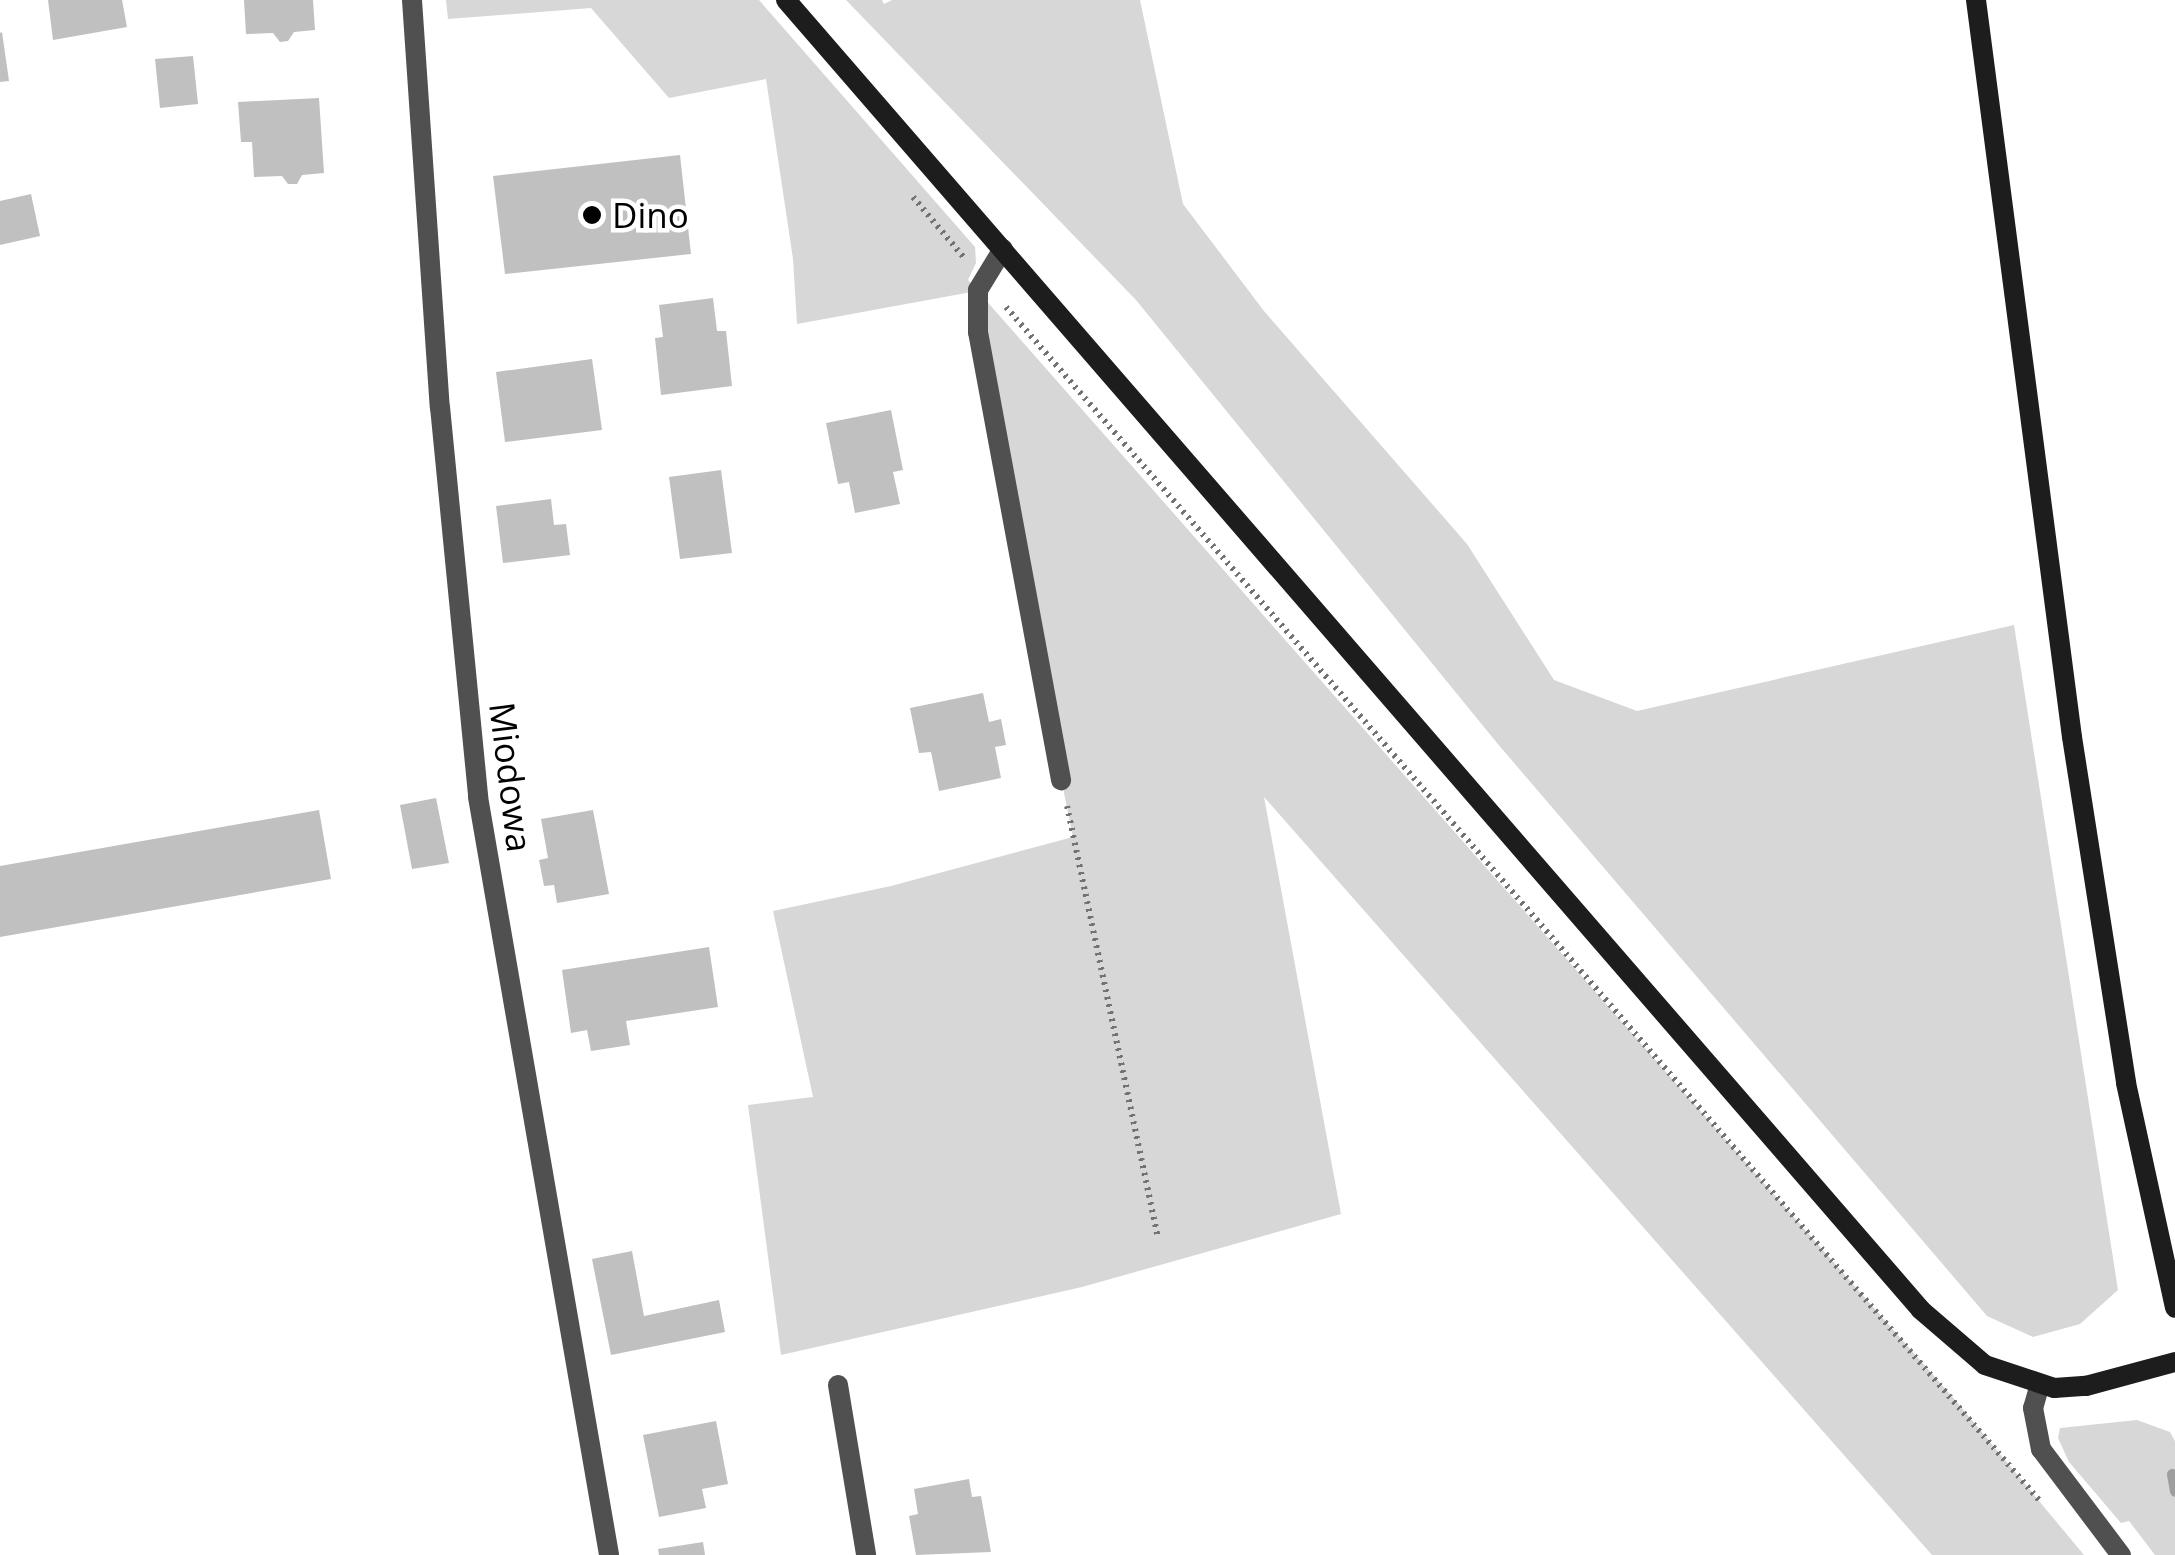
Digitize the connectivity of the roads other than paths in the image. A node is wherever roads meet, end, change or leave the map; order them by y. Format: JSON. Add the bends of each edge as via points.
{"nodes":[{"id":1,"x":412,"y":0,"type":"edge"},
{"id":2,"x":786,"y":0,"type":"edge"},
{"id":3,"x":1976,"y":0,"type":"edge"},
{"id":4,"x":1002,"y":249,"type":"junction"},
{"id":5,"x":1062,"y":780,"type":"road end"},
{"id":6,"x":2175,"y":1308,"type":"edge"},
{"id":7,"x":2175,"y":1362,"type":"edge"},
{"id":8,"x":838,"y":1384,"type":"dead end"},
{"id":9,"x":2040,"y":1384,"type":"junction"},
{"id":10,"x":609,"y":1555,"type":"edge"},
{"id":11,"x":866,"y":1555,"type":"edge"},
{"id":12,"x":2121,"y":1555,"type":"edge"}],
"edges":[{"from":1,"to":10,"type":"street","name":"Miodowa","via":[[440,407],[478,797]]},
{"from":2,"to":4,"type":"street"},
{"from":3,"to":6,"type":"street","via":[[2072,738],[2126,1084]]},
{"from":4,"to":5,"type":"street","via":[[978,290],[978,332]]},
{"from":4,"to":9,"type":"street","via":[[1921,1310],[1985,1365]]},
{"from":7,"to":9,"type":"street","via":[[2070,1389]]},
{"from":8,"to":11,"type":"street"},
{"from":9,"to":12,"type":"street","via":[[2033,1408],[2041,1449]]}]}
